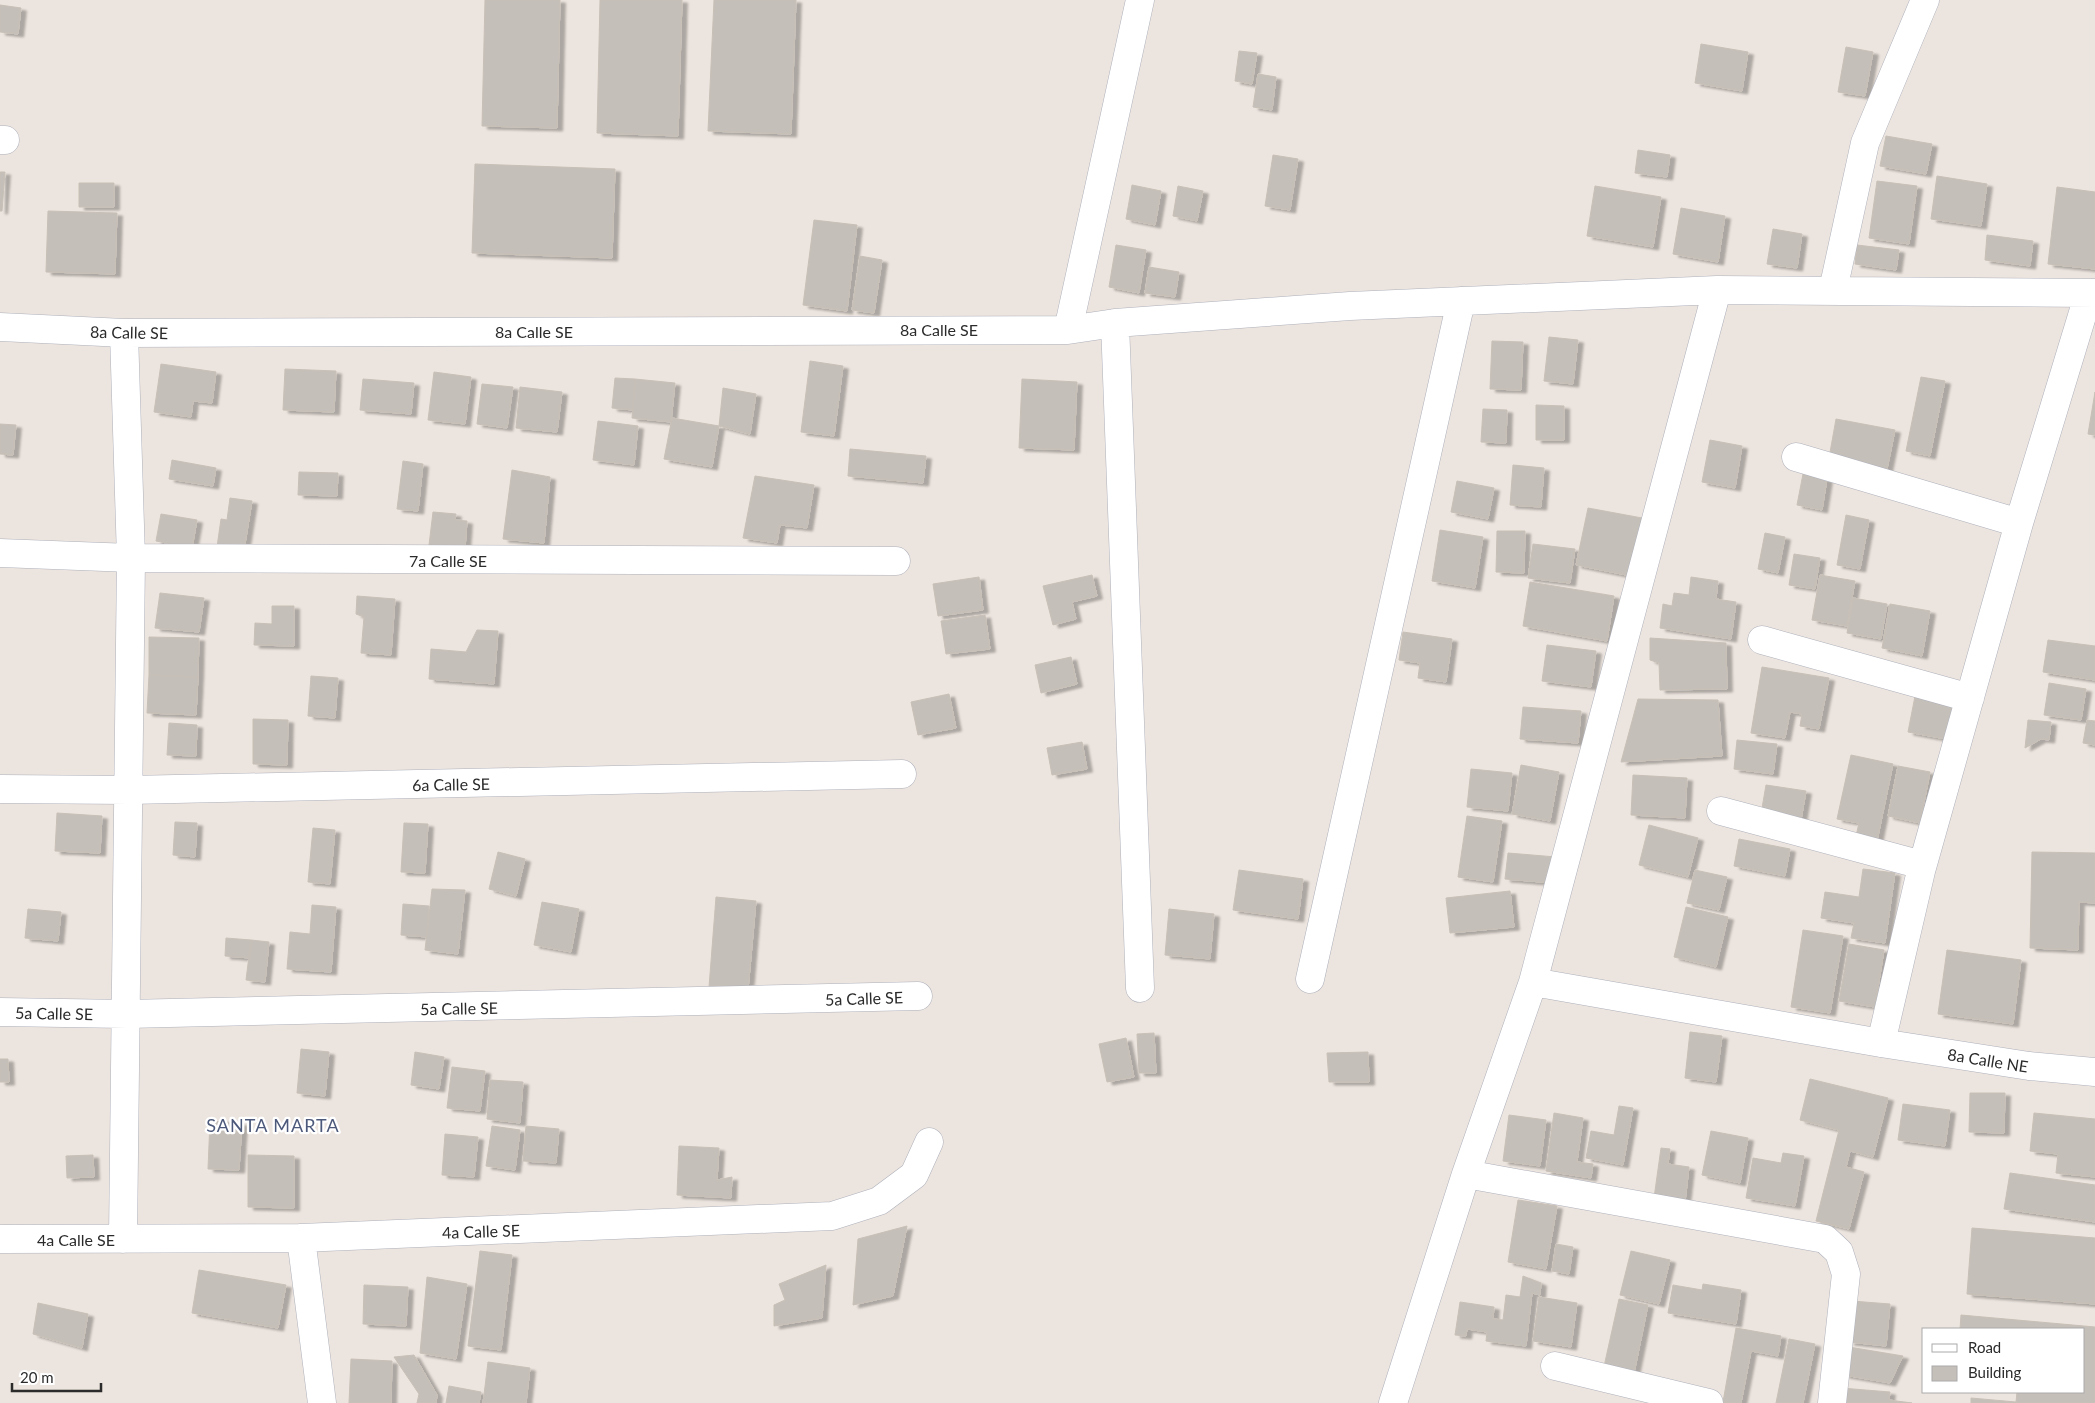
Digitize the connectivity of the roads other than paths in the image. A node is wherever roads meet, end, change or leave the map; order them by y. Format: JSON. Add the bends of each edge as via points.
{"nodes":[{"id":1,"x":1140,"y":0,"type":"edge"},
{"id":2,"x":1925,"y":0,"type":"edge"},
{"id":3,"x":1717,"y":290,"type":"junction"},
{"id":4,"x":1833,"y":290,"type":"junction"},
{"id":5,"x":2092,"y":293,"type":"edge"},
{"id":6,"x":1462,"y":301,"type":"junction"},
{"id":7,"x":1115,"y":323,"type":"junction"},
{"id":8,"x":0,"y":327,"type":"edge"},
{"id":9,"x":1068,"y":330,"type":"junction"},
{"id":10,"x":124,"y":333,"type":"junction"},
{"id":11,"x":1796,"y":457,"type":"dead end"},
{"id":12,"x":2019,"y":523,"type":"junction"},
{"id":13,"x":0,"y":553,"type":"edge"},
{"id":14,"x":131,"y":558,"type":"junction"},
{"id":15,"x":896,"y":561,"type":"dead end"},
{"id":16,"x":1762,"y":640,"type":"dead end"},
{"id":17,"x":1970,"y":698,"type":"junction"},
{"id":18,"x":902,"y":774,"type":"dead end"},
{"id":19,"x":0,"y":789,"type":"edge"},
{"id":20,"x":130,"y":790,"type":"junction"},
{"id":21,"x":1721,"y":811,"type":"dead end"},
{"id":22,"x":1922,"y":865,"type":"junction"},
{"id":23,"x":1310,"y":978,"type":"dead end"},
{"id":24,"x":1533,"y":982,"type":"junction"},
{"id":25,"x":1140,"y":988,"type":"dead end"},
{"id":26,"x":918,"y":996,"type":"dead end"},
{"id":27,"x":0,"y":1012,"type":"edge"},
{"id":28,"x":127,"y":1014,"type":"junction"},
{"id":29,"x":1881,"y":1044,"type":"junction"},
{"id":30,"x":2095,"y":1072,"type":"edge"},
{"id":31,"x":929,"y":1142,"type":"dead end"},
{"id":32,"x":1466,"y":1174,"type":"junction"},
{"id":33,"x":301,"y":1238,"type":"junction"},
{"id":34,"x":0,"y":1239,"type":"edge"},
{"id":35,"x":123,"y":1239,"type":"junction"},
{"id":36,"x":1555,"y":1366,"type":"dead end"},
{"id":37,"x":322,"y":1403,"type":"edge"},
{"id":38,"x":1393,"y":1403,"type":"edge"},
{"id":39,"x":1709,"y":1403,"type":"edge"},
{"id":40,"x":1832,"y":1403,"type":"edge"}],
"edges":[{"from":1,"to":9,"type":"street"},
{"from":2,"to":4,"type":"street","via":[[1865,143]]},
{"from":3,"to":4,"type":"street","name":"8a Calle SE"},
{"from":3,"to":6,"type":"street","name":"8a Calle SE"},
{"from":3,"to":24,"type":"street"},
{"from":4,"to":5,"type":"street","name":"8a Calle SE"},
{"from":5,"to":12,"type":"street"},
{"from":6,"to":7,"type":"street","name":"8a Calle SE"},
{"from":6,"to":23,"type":"street"},
{"from":7,"to":9,"type":"street","name":"8a Calle SE"},
{"from":7,"to":25,"type":"street"},
{"from":8,"to":10,"type":"street","name":"8a Calle SE"},
{"from":9,"to":10,"type":"street","name":"8a Calle SE"},
{"from":10,"to":14,"type":"street"},
{"from":11,"to":12,"type":"street"},
{"from":12,"to":17,"type":"street"},
{"from":13,"to":14,"type":"street","name":"7a Calle SE"},
{"from":14,"to":15,"type":"street","name":"7a Calle SE"},
{"from":14,"to":20,"type":"street"},
{"from":16,"to":17,"type":"street"},
{"from":17,"to":22,"type":"street"},
{"from":18,"to":20,"type":"street","name":"6a Calle SE"},
{"from":19,"to":20,"type":"street","name":"6a Calle SE"},
{"from":20,"to":28,"type":"street"},
{"from":21,"to":22,"type":"street"},
{"from":22,"to":29,"type":"street"},
{"from":24,"to":29,"type":"street","name":"8a Calle NE"},
{"from":24,"to":32,"type":"street"},
{"from":26,"to":28,"type":"street","name":"5a Calle SE"},
{"from":27,"to":28,"type":"street","name":"5a Calle SE"},
{"from":28,"to":35,"type":"street"},
{"from":29,"to":30,"type":"street","name":"8a Calle NE","via":[[2029,1066]]},
{"from":31,"to":33,"type":"street","name":"4a Calle SE","via":[[914,1175],[879,1201],[832,1216]]},
{"from":32,"to":38,"type":"street"},
{"from":32,"to":40,"type":"street","via":[[1826,1239],[1839,1252],[1846,1274]]},
{"from":33,"to":35,"type":"street","name":"4a Calle SE"},
{"from":33,"to":37,"type":"street"},
{"from":34,"to":35,"type":"street","name":"4a Calle SE"},
{"from":36,"to":39,"type":"street"}]}
